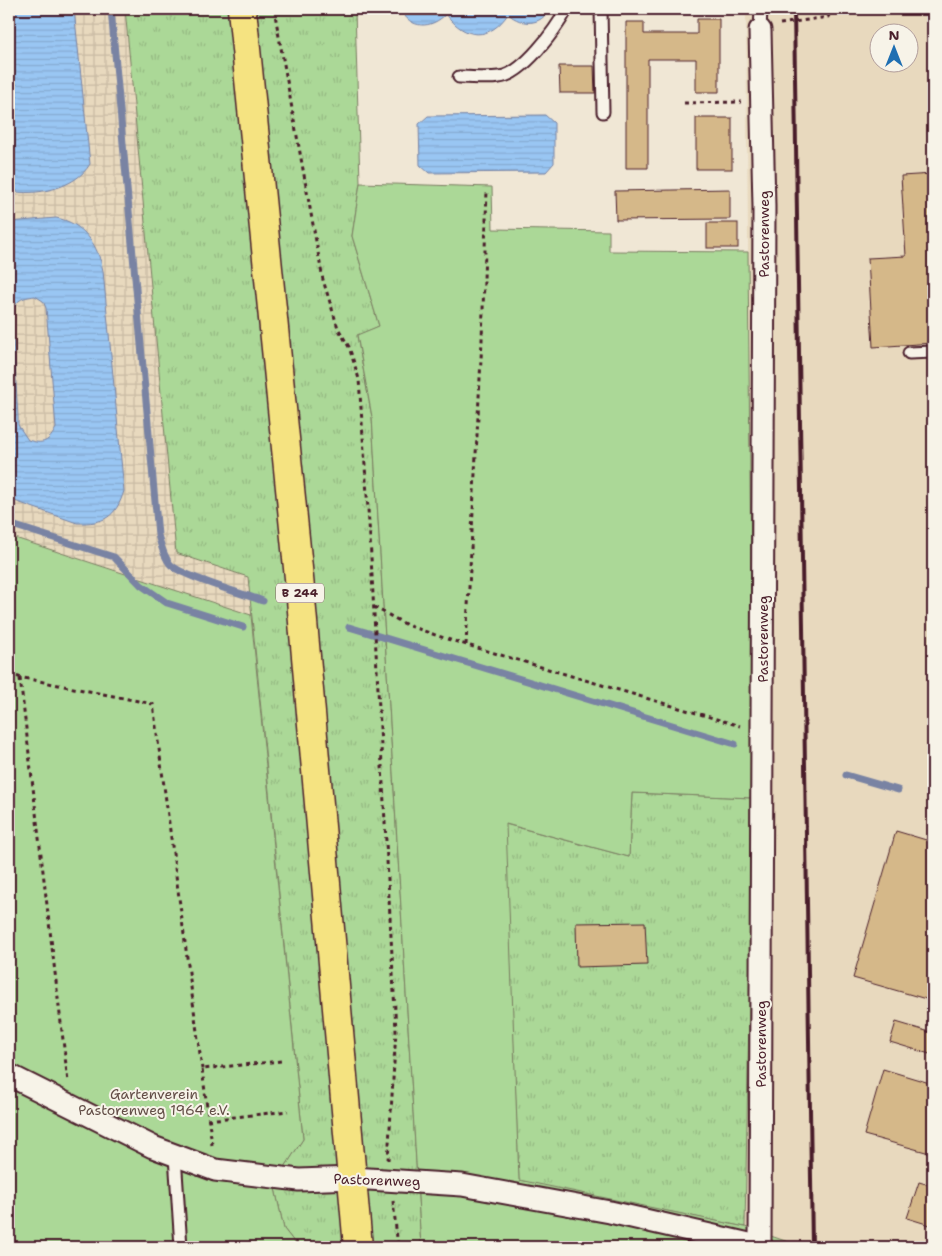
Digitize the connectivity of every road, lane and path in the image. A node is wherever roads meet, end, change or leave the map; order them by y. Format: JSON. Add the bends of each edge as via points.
{"nodes":[{"id":1,"x":242,"y":9,"type":"edge"},
{"id":2,"x":274,"y":9,"type":"edge"},
{"id":3,"x":566,"y":9,"type":"edge"},
{"id":4,"x":601,"y":9,"type":"edge"},
{"id":5,"x":761,"y":9,"type":"edge"},
{"id":6,"x":832,"y":9,"type":"edge"},
{"id":7,"x":760,"y":30,"type":"junction"},
{"id":8,"x":459,"y":77,"type":"dead end"},
{"id":9,"x":762,"y":102,"type":"junction"},
{"id":10,"x":684,"y":103,"type":"dead end"},
{"id":11,"x":603,"y":112,"type":"dead end"},
{"id":12,"x":487,"y":190,"type":"dead end"},
{"id":13,"x":933,"y":352,"type":"edge"},
{"id":14,"x":909,"y":353,"type":"dead end"},
{"id":15,"x":374,"y":606,"type":"junction"},
{"id":16,"x":466,"y":645,"type":"junction"},
{"id":17,"x":9,"y":675,"type":"edge"},
{"id":18,"x":20,"y":678,"type":"junction"},
{"id":19,"x":762,"y":733,"type":"junction"},
{"id":20,"x":281,"y":1061,"type":"dead end"},
{"id":21,"x":202,"y":1069,"type":"junction"},
{"id":22,"x":9,"y":1075,"type":"edge"},
{"id":23,"x":71,"y":1106,"type":"junction"},
{"id":24,"x":288,"y":1111,"type":"dead end"},
{"id":25,"x":208,"y":1120,"type":"junction"},
{"id":26,"x":175,"y":1156,"type":"junction"},
{"id":27,"x":215,"y":1170,"type":"junction"},
{"id":28,"x":353,"y":1178,"type":"junction"},
{"id":29,"x":390,"y":1180,"type":"junction"},
{"id":30,"x":182,"y":1247,"type":"edge"},
{"id":31,"x":358,"y":1247,"type":"edge"},
{"id":32,"x":398,"y":1247,"type":"edge"},
{"id":33,"x":761,"y":1247,"type":"edge"}],
"edges":[{"from":1,"to":28,"type":"main road","number":"B 244","via":[[301,598]]},
{"from":2,"to":15,"type":"path","via":[[323,280],[359,379]]},
{"from":3,"to":8,"type":"lane","via":[[539,49],[510,73],[500,77]]},
{"from":4,"to":11,"type":"lane"},
{"from":5,"to":7,"type":"lane"},
{"from":6,"to":7,"type":"path","via":[[828,17],[782,23]]},
{"from":7,"to":9,"type":"street","name":"Pastorenweg"},
{"from":9,"to":10,"type":"path"},
{"from":9,"to":19,"type":"street","name":"Pastorenweg"},
{"from":12,"to":16,"type":"path"},
{"from":13,"to":14,"type":"lane"},
{"from":15,"to":16,"type":"path","via":[[407,626]]},
{"from":15,"to":29,"type":"path","via":[[396,1031],[388,1154]]},
{"from":16,"to":19,"type":"path"},
{"from":17,"to":18,"type":"path"},
{"from":18,"to":21,"type":"path","via":[[153,704]]},
{"from":18,"to":23,"type":"path"},
{"from":19,"to":33,"type":"street","name":"Pastorenweg"},
{"from":20,"to":21,"type":"path"},
{"from":21,"to":25,"type":"path"},
{"from":22,"to":23,"type":"street","name":"Pastorenweg"},
{"from":23,"to":26,"type":"street","name":"Pastorenweg"},
{"from":24,"to":25,"type":"path"},
{"from":25,"to":27,"type":"path"},
{"from":26,"to":27,"type":"street","name":"Pastorenweg"},
{"from":26,"to":30,"type":"lane"},
{"from":27,"to":28,"type":"street","name":"Pastorenweg","via":[[299,1180]]},
{"from":28,"to":29,"type":"street","name":"Pastorenweg"},
{"from":28,"to":31,"type":"main road","number":"B 244"},
{"from":29,"to":32,"type":"path"},
{"from":29,"to":33,"type":"street","name":"Pastorenweg","via":[[462,1185],[521,1194]]}]}
